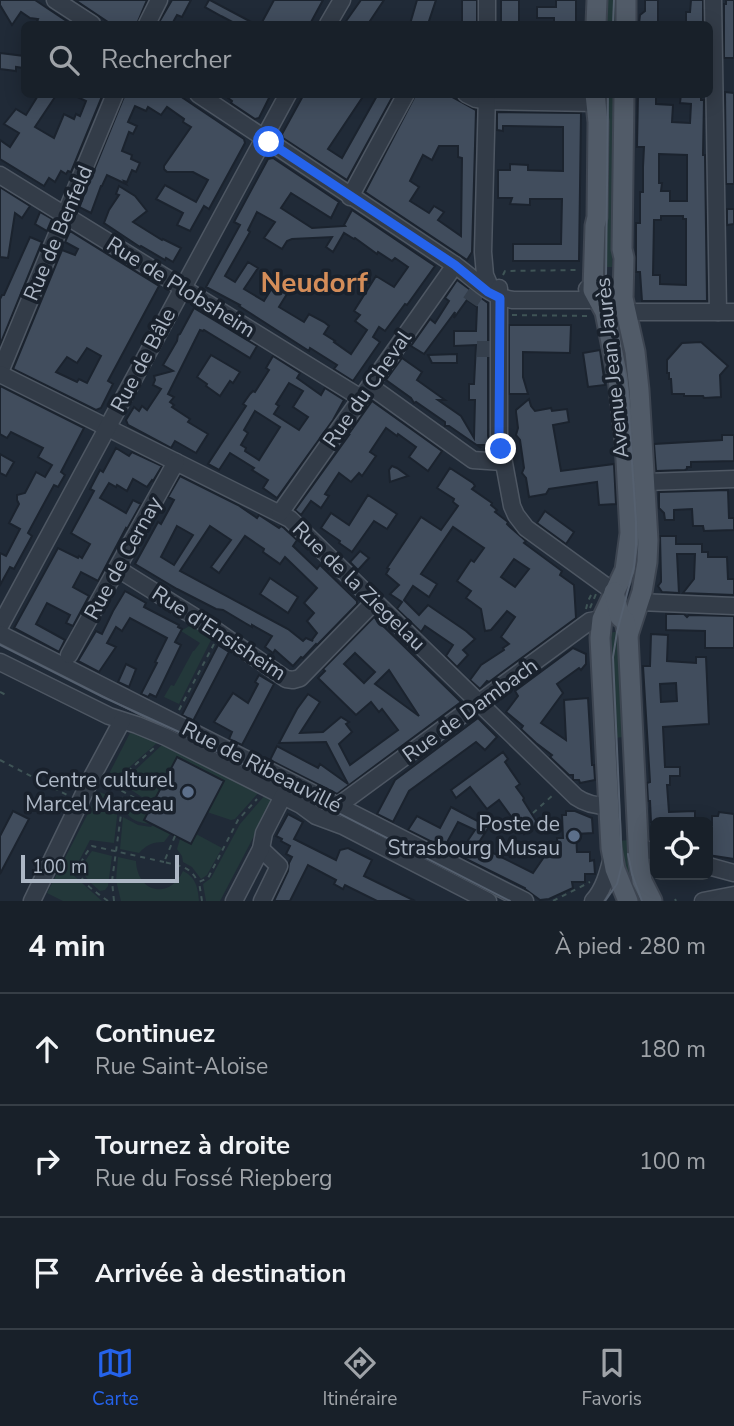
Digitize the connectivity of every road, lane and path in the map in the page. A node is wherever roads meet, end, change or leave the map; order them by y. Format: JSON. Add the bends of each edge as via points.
{"nodes":[{"id":1,"x":55,"y":0,"type":"edge"},
{"id":2,"x":159,"y":0,"type":"edge"},
{"id":3,"x":342,"y":0,"type":"edge"},
{"id":4,"x":487,"y":0,"type":"edge"},
{"id":5,"x":597,"y":0,"type":"edge"},
{"id":6,"x":626,"y":0,"type":"edge"},
{"id":7,"x":713,"y":0,"type":"edge"},
{"id":8,"x":87,"y":21,"type":"edge"},
{"id":9,"x":148,"y":21,"type":"edge"},
{"id":10,"x":330,"y":21,"type":"edge"},
{"id":11,"x":487,"y":21,"type":"edge"},
{"id":12,"x":596,"y":21,"type":"edge"},
{"id":13,"x":625,"y":21,"type":"edge"},
{"id":14,"x":114,"y":98,"type":"edge"},
{"id":15,"x":204,"y":98,"type":"edge"},
{"id":16,"x":286,"y":98,"type":"edge"},
{"id":17,"x":404,"y":98,"type":"edge"},
{"id":18,"x":487,"y":98,"type":"edge"},
{"id":19,"x":624,"y":98,"type":"edge"},
{"id":20,"x":595,"y":99,"type":"edge"},
{"id":21,"x":263,"y":138,"type":"junction"},
{"id":22,"x":0,"y":175,"type":"edge"},
{"id":23,"x":351,"y":197,"type":"junction"},
{"id":24,"x":65,"y":215,"type":"junction"},
{"id":25,"x":583,"y":270,"type":"dead end"},
{"id":26,"x":182,"y":288,"type":"junction"},
{"id":27,"x":486,"y":288,"type":"junction"},
{"id":28,"x":599,"y":301,"type":"junction"},
{"id":29,"x":626,"y":312,"type":"junction"},
{"id":30,"x":726,"y":312,"type":"edge"},
{"id":31,"x":583,"y":316,"type":"dead end"},
{"id":32,"x":0,"y":373,"type":"edge"},
{"id":33,"x":365,"y":392,"type":"junction"},
{"id":34,"x":107,"y":427,"type":"junction"},
{"id":35,"x":176,"y":462,"type":"junction"},
{"id":36,"x":503,"y":462,"type":"junction"},
{"id":37,"x":734,"y":479,"type":"edge"},
{"id":38,"x":646,"y":482,"type":"junction"},
{"id":39,"x":280,"y":513,"type":"junction"},
{"id":40,"x":118,"y":569,"type":"junction"},
{"id":41,"x":605,"y":589,"type":"junction"},
{"id":42,"x":375,"y":601,"type":"junction"},
{"id":43,"x":639,"y":602,"type":"junction"},
{"id":44,"x":734,"y":606,"type":"edge"},
{"id":45,"x":609,"y":621,"type":"junction"},
{"id":46,"x":0,"y":626,"type":"edge"},
{"id":47,"x":0,"y":634,"type":"edge"},
{"id":48,"x":216,"y":639,"type":"dead end"},
{"id":49,"x":69,"y":655,"type":"dead end"},
{"id":50,"x":0,"y":662,"type":"edge"},
{"id":51,"x":0,"y":692,"type":"edge"},
{"id":52,"x":8,"y":696,"type":"dead end"},
{"id":53,"x":479,"y":703,"type":"junction"},
{"id":54,"x":177,"y":715,"type":"dead end"},
{"id":55,"x":122,"y":721,"type":"junction"},
{"id":56,"x":166,"y":737,"type":"junction"},
{"id":57,"x":0,"y":760,"type":"edge"},
{"id":58,"x":93,"y":775,"type":"junction"},
{"id":59,"x":267,"y":788,"type":"junction"},
{"id":60,"x":118,"y":789,"type":"junction"},
{"id":61,"x":124,"y":792,"type":"junction"},
{"id":62,"x":556,"y":792,"type":"dead end"},
{"id":63,"x":283,"y":796,"type":"junction"},
{"id":64,"x":80,"y":802,"type":"junction"},
{"id":65,"x":339,"y":806,"type":"junction"},
{"id":66,"x":608,"y":806,"type":"junction"},
{"id":67,"x":151,"y":807,"type":"dead end"},
{"id":68,"x":533,"y":813,"type":"dead end"},
{"id":69,"x":175,"y":836,"type":"dead end"},
{"id":70,"x":261,"y":849,"type":"junction"},
{"id":71,"x":647,"y":850,"type":"edge"},
{"id":72,"x":115,"y":852,"type":"junction"},
{"id":73,"x":612,"y":857,"type":"junction"},
{"id":74,"x":164,"y":862,"type":"junction"},
{"id":75,"x":713,"y":867,"type":"edge"},
{"id":76,"x":734,"y":873,"type":"edge"},
{"id":77,"x":591,"y":882,"type":"dead end"},
{"id":78,"x":199,"y":883,"type":"junction"},
{"id":79,"x":725,"y":898,"type":"edge"},
{"id":80,"x":32,"y":901,"type":"edge"},
{"id":81,"x":108,"y":901,"type":"edge"},
{"id":82,"x":114,"y":901,"type":"edge"},
{"id":83,"x":202,"y":901,"type":"edge"},
{"id":84,"x":234,"y":901,"type":"edge"},
{"id":85,"x":262,"y":901,"type":"edge"},
{"id":86,"x":488,"y":901,"type":"edge"},
{"id":87,"x":525,"y":901,"type":"edge"},
{"id":88,"x":553,"y":901,"type":"edge"},
{"id":89,"x":593,"y":901,"type":"edge"},
{"id":90,"x":628,"y":901,"type":"edge"},
{"id":91,"x":652,"y":901,"type":"edge"},
{"id":92,"x":703,"y":901,"type":"edge"}],
"edges":[{"from":1,"to":8,"type":"street"},
{"from":2,"to":9,"type":"street"},
{"from":3,"to":10,"type":"street"},
{"from":4,"to":11,"type":"street"},
{"from":5,"to":12,"type":"main road"},
{"from":6,"to":13,"type":"main road"},
{"from":7,"to":30,"type":"street"},
{"from":14,"to":24,"type":"street","name":"Rue de Benfeld"},
{"from":15,"to":21,"type":"street"},
{"from":16,"to":21,"type":"street","name":"Rue de Bâle"},
{"from":17,"to":23,"type":"street"},
{"from":18,"to":20,"type":"street"},
{"from":18,"to":27,"type":"street"},
{"from":19,"to":29,"type":"main road","name":"Avenue Jean Jaurès"},
{"from":20,"to":28,"type":"main road","name":"Avenue Jean Jaurès"},
{"from":21,"to":23,"type":"street"},
{"from":21,"to":26,"type":"street","name":"Rue de Bâle"},
{"from":22,"to":24,"type":"street","name":"Rue de Plobsheim"},
{"from":23,"to":27,"type":"street"},
{"from":24,"to":26,"type":"street","name":"Rue de Plobsheim"},
{"from":24,"to":32,"type":"street","name":"Rue de Benfeld"},
{"from":25,"to":27,"type":"path","via":[[505,271]]},
{"from":26,"to":33,"type":"street","name":"Rue de Plobsheim"},
{"from":26,"to":34,"type":"street","name":"Rue de Bâle"},
{"from":27,"to":28,"type":"street","via":[[513,300]]},
{"from":27,"to":31,"type":"path","via":[[509,315]]},
{"from":27,"to":33,"type":"street","name":"Rue du Cheval"},
{"from":27,"to":36,"type":"street"},
{"from":28,"to":29,"type":"main road"},
{"from":28,"to":41,"type":"main road","name":"Avenue Jean Jaurès","via":[[618,378],[629,519],[625,567]]},
{"from":29,"to":30,"type":"street"},
{"from":29,"to":38,"type":"main road","name":"Avenue Jean Jaurès","via":[[639,382]]},
{"from":32,"to":34,"type":"street","name":"Rue de la Ziegelau"},
{"from":33,"to":36,"type":"street","name":"Rue de Plobsheim","via":[[473,460]]},
{"from":33,"to":39,"type":"street","name":"Rue du Cheval"},
{"from":34,"to":35,"type":"street","name":"Rue de la Ziegelau"},
{"from":34,"to":46,"type":"street","name":"Rue de Bâle"},
{"from":35,"to":39,"type":"street","name":"Rue de la Ziegelau"},
{"from":35,"to":40,"type":"street","name":"Rue de Cernay"},
{"from":36,"to":41,"type":"street","via":[[520,522]]},
{"from":37,"to":38,"type":"street"},
{"from":38,"to":43,"type":"main road","name":"Avenue Jean Jaurès","via":[[649,540]]},
{"from":39,"to":42,"type":"street","name":"Rue de la Ziegelau"},
{"from":40,"to":42,"type":"street","name":"Rue d'Ensisheim","via":[[293,680]]},
{"from":40,"to":49,"type":"street","name":"Rue de Cernay"},
{"from":41,"to":45,"type":"main road","name":"Avenue Jean Jaurès"},
{"from":41,"to":45,"type":"path","via":[[588,601]]},
{"from":42,"to":53,"type":"street","name":"Rue de la Ziegelau"},
{"from":43,"to":44,"type":"street"},
{"from":43,"to":45,"type":"main road","name":"Avenue Jean Jaurès"},
{"from":45,"to":53,"type":"street","name":"Rue de Dambach","via":[[590,621]]},
{"from":45,"to":66,"type":"main road","name":"Avenue Jean Jaurès","via":[[600,638]]},
{"from":45,"to":71,"type":"main road","name":"Avenue Jean Jaurès"},
{"from":47,"to":65,"type":"street","name":"Rue de Ribeauvillé"},
{"from":48,"to":54,"type":"path"},
{"from":50,"to":55,"type":"street","name":"Rue de Ribeauvillé"},
{"from":51,"to":52,"type":"path"},
{"from":53,"to":65,"type":"street","name":"Rue de Dambach"},
{"from":53,"to":66,"type":"street","name":"Rue de la Ziegelau","via":[[576,796]]},
{"from":55,"to":56,"type":"street","name":"Rue de Ribeauvillé"},
{"from":55,"to":58,"type":"street"},
{"from":56,"to":59,"type":"street","name":"Rue de Ribeauvillé"},
{"from":56,"to":60,"type":"path","via":[[126,773]]},
{"from":57,"to":64,"type":"path"},
{"from":58,"to":60,"type":"path"},
{"from":58,"to":64,"type":"street"},
{"from":59,"to":63,"type":"street","name":"Rue de Ribeauvillé"},
{"from":59,"to":78,"type":"path","via":[[237,820],[211,874]]},
{"from":60,"to":61,"type":"path"},
{"from":61,"to":67,"type":"path"},
{"from":61,"to":72,"type":"path"},
{"from":62,"to":68,"type":"path"},
{"from":63,"to":70,"type":"street"},
{"from":63,"to":86,"type":"street","name":"Rue de Ribeauvillé"},
{"from":64,"to":80,"type":"street"},
{"from":65,"to":87,"type":"street","name":"Rue de Ribeauvillé"},
{"from":66,"to":73,"type":"main road","name":"Avenue Jean Jaurès"},
{"from":69,"to":74,"type":"path"},
{"from":70,"to":84,"type":"street"},
{"from":70,"to":85,"type":"street","via":[[279,866]]},
{"from":71,"to":91,"type":"main road","name":"Avenue Jean Jaurès","via":[[642,881]]},
{"from":72,"to":74,"type":"path"},
{"from":72,"to":81,"type":"path","via":[[92,846],[80,863],[84,881]]},
{"from":72,"to":82,"type":"path"},
{"from":73,"to":89,"type":"street","via":[[606,880]]},
{"from":73,"to":90,"type":"main road","name":"Avenue Jean Jaurès"},
{"from":74,"to":78,"type":"path","via":[[193,872]]},
{"from":75,"to":76,"type":"street"},
{"from":77,"to":88,"type":"path"},
{"from":78,"to":83,"type":"path"},
{"from":79,"to":92,"type":"street"}]}
